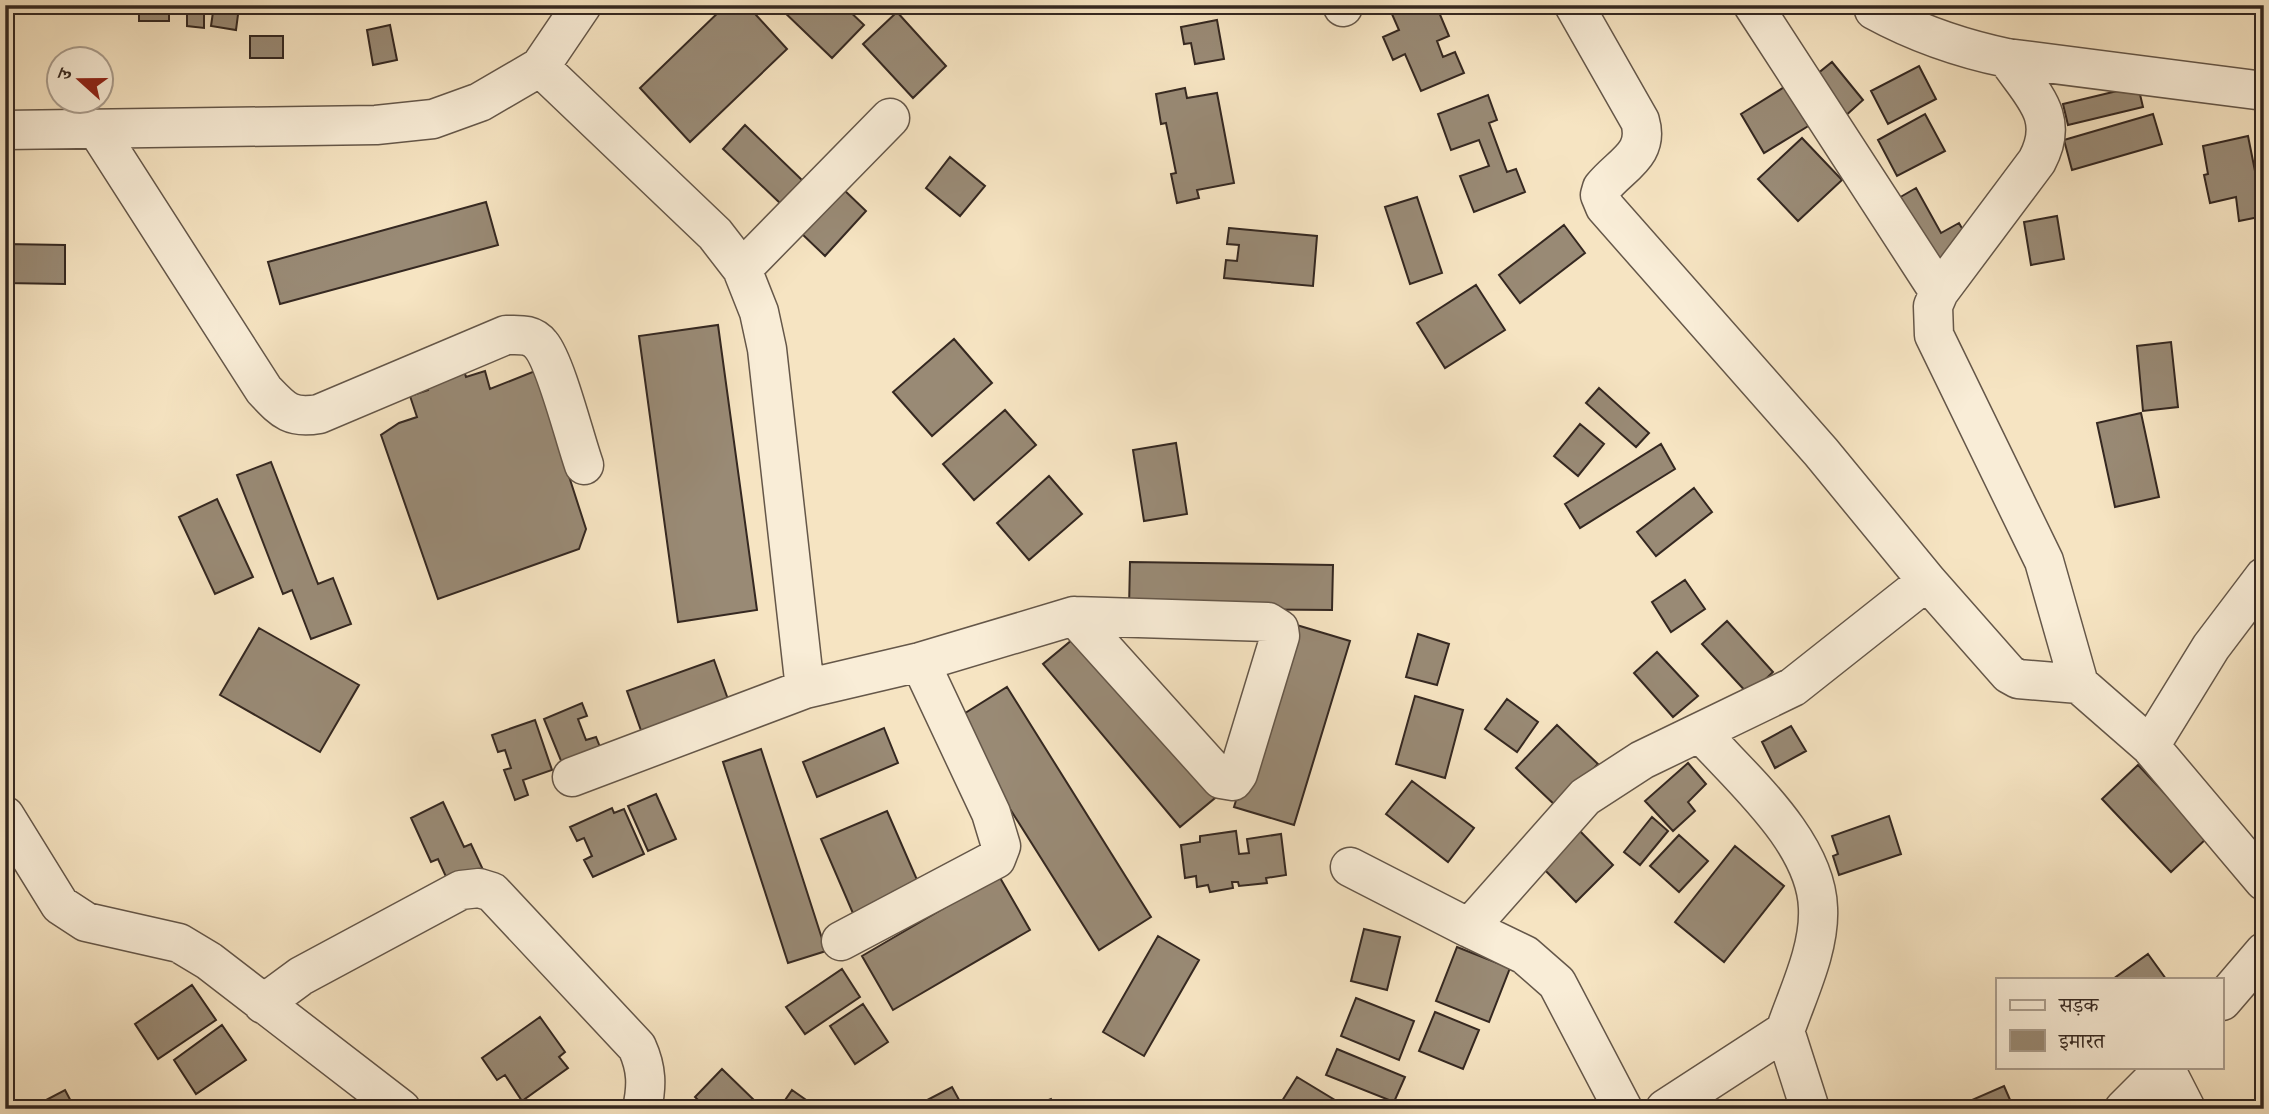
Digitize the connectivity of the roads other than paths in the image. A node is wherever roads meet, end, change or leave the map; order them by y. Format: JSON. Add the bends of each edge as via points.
{"nodes":[{"id":1,"x":582,"y":5,"type":"edge"},
{"id":2,"x":1574,"y":5,"type":"edge"},
{"id":3,"x":1754,"y":5,"type":"edge"},
{"id":4,"x":1874,"y":10,"type":"dead end"},
{"id":5,"x":2007,"y":58,"type":"junction"},
{"id":6,"x":540,"y":67,"type":"junction"},
{"id":7,"x":2264,"y":91,"type":"edge"},
{"id":8,"x":890,"y":118,"type":"dead end"},
{"id":9,"x":5,"y":130,"type":"edge"},
{"id":10,"x":98,"y":131,"type":"junction"},
{"id":11,"x":742,"y":269,"type":"junction"},
{"id":12,"x":1939,"y":292,"type":"junction"},
{"id":13,"x":584,"y":466,"type":"dead end"},
{"id":14,"x":2264,"y":578,"type":"edge"},
{"id":15,"x":1927,"y":581,"type":"junction"},
{"id":16,"x":1074,"y":616,"type":"junction"},
{"id":17,"x":920,"y":662,"type":"junction"},
{"id":18,"x":2079,"y":684,"type":"junction"},
{"id":19,"x":805,"y":689,"type":"junction"},
{"id":20,"x":1701,"y":733,"type":"junction"},
{"id":21,"x":2150,"y":747,"type":"junction"},
{"id":22,"x":572,"y":777,"type":"dead end"},
{"id":23,"x":5,"y":816,"type":"edge"},
{"id":24,"x":1350,"y":867,"type":"dead end"},
{"id":25,"x":2264,"y":881,"type":"edge"},
{"id":26,"x":1469,"y":928,"type":"junction"},
{"id":27,"x":841,"y":941,"type":"dead end"},
{"id":28,"x":2264,"y":952,"type":"edge"},
{"id":29,"x":2224,"y":999,"type":"edge"},
{"id":30,"x":263,"y":1004,"type":"junction"},
{"id":31,"x":1785,"y":1031,"type":"junction"},
{"id":32,"x":2164,"y":1068,"type":"edge"},
{"id":33,"x":2166,"y":1068,"type":"edge"},
{"id":34,"x":401,"y":1109,"type":"edge"},
{"id":35,"x":642,"y":1109,"type":"edge"},
{"id":36,"x":1623,"y":1109,"type":"edge"},
{"id":37,"x":1665,"y":1109,"type":"edge"},
{"id":38,"x":1810,"y":1109,"type":"edge"},
{"id":39,"x":2124,"y":1109,"type":"edge"},
{"id":40,"x":2186,"y":1109,"type":"edge"}],
"edges":[{"from":1,"to":6,"type":"street"},
{"from":2,"to":15,"type":"street","via":[[1644,134],[1643,144],[1602,188],[1605,207],[1821,452]]},
{"from":3,"to":12,"type":"street"},
{"from":4,"to":5,"type":"street","via":[[1939,41]]},
{"from":5,"to":7,"type":"street"},
{"from":5,"to":12,"type":"street","via":[[2048,124],[2046,144]]},
{"from":6,"to":10,"type":"street","via":[[480,102],[433,119],[376,125]]},
{"from":6,"to":11,"type":"street","via":[[715,234]]},
{"from":8,"to":11,"type":"street"},
{"from":9,"to":10,"type":"street"},
{"from":10,"to":13,"type":"street","via":[[264,390],[280,407],[298,417],[319,414],[506,335],[528,335],[541,345],[550,363]]},
{"from":11,"to":19,"type":"street","via":[[767,349]]},
{"from":12,"to":18,"type":"street","via":[[1933,306],[1934,335],[2043,561]]},
{"from":14,"to":21,"type":"street","via":[[2211,647]]},
{"from":15,"to":18,"type":"street","via":[[2009,674],[2018,679]]},
{"from":15,"to":20,"type":"street","via":[[1793,687]]},
{"from":16,"to":16,"type":"street","via":[[1268,622],[1279,629],[1233,781],[1221,779]]},
{"from":16,"to":17,"type":"street"},
{"from":17,"to":19,"type":"street"},
{"from":17,"to":27,"type":"street","via":[[991,813],[1001,846],[996,859],[970,875]]},
{"from":18,"to":21,"type":"street"},
{"from":19,"to":22,"type":"street"},
{"from":20,"to":26,"type":"street","via":[[1642,760],[1585,797]]},
{"from":20,"to":31,"type":"street","via":[[1787,831],[1815,883],[1819,909],[1814,944]]},
{"from":21,"to":25,"type":"street"},
{"from":23,"to":30,"type":"street","via":[[60,905],[86,922],[179,943]]},
{"from":24,"to":26,"type":"street"},
{"from":26,"to":36,"type":"street","via":[[1525,955],[1558,983]]},
{"from":28,"to":29,"type":"street"},
{"from":30,"to":34,"type":"street"},
{"from":30,"to":35,"type":"street","via":[[301,976],[461,890],[492,891],[637,1047],[647,1082]]},
{"from":31,"to":37,"type":"street"},
{"from":31,"to":38,"type":"street"},
{"from":32,"to":39,"type":"street"},
{"from":33,"to":40,"type":"street"}]}
